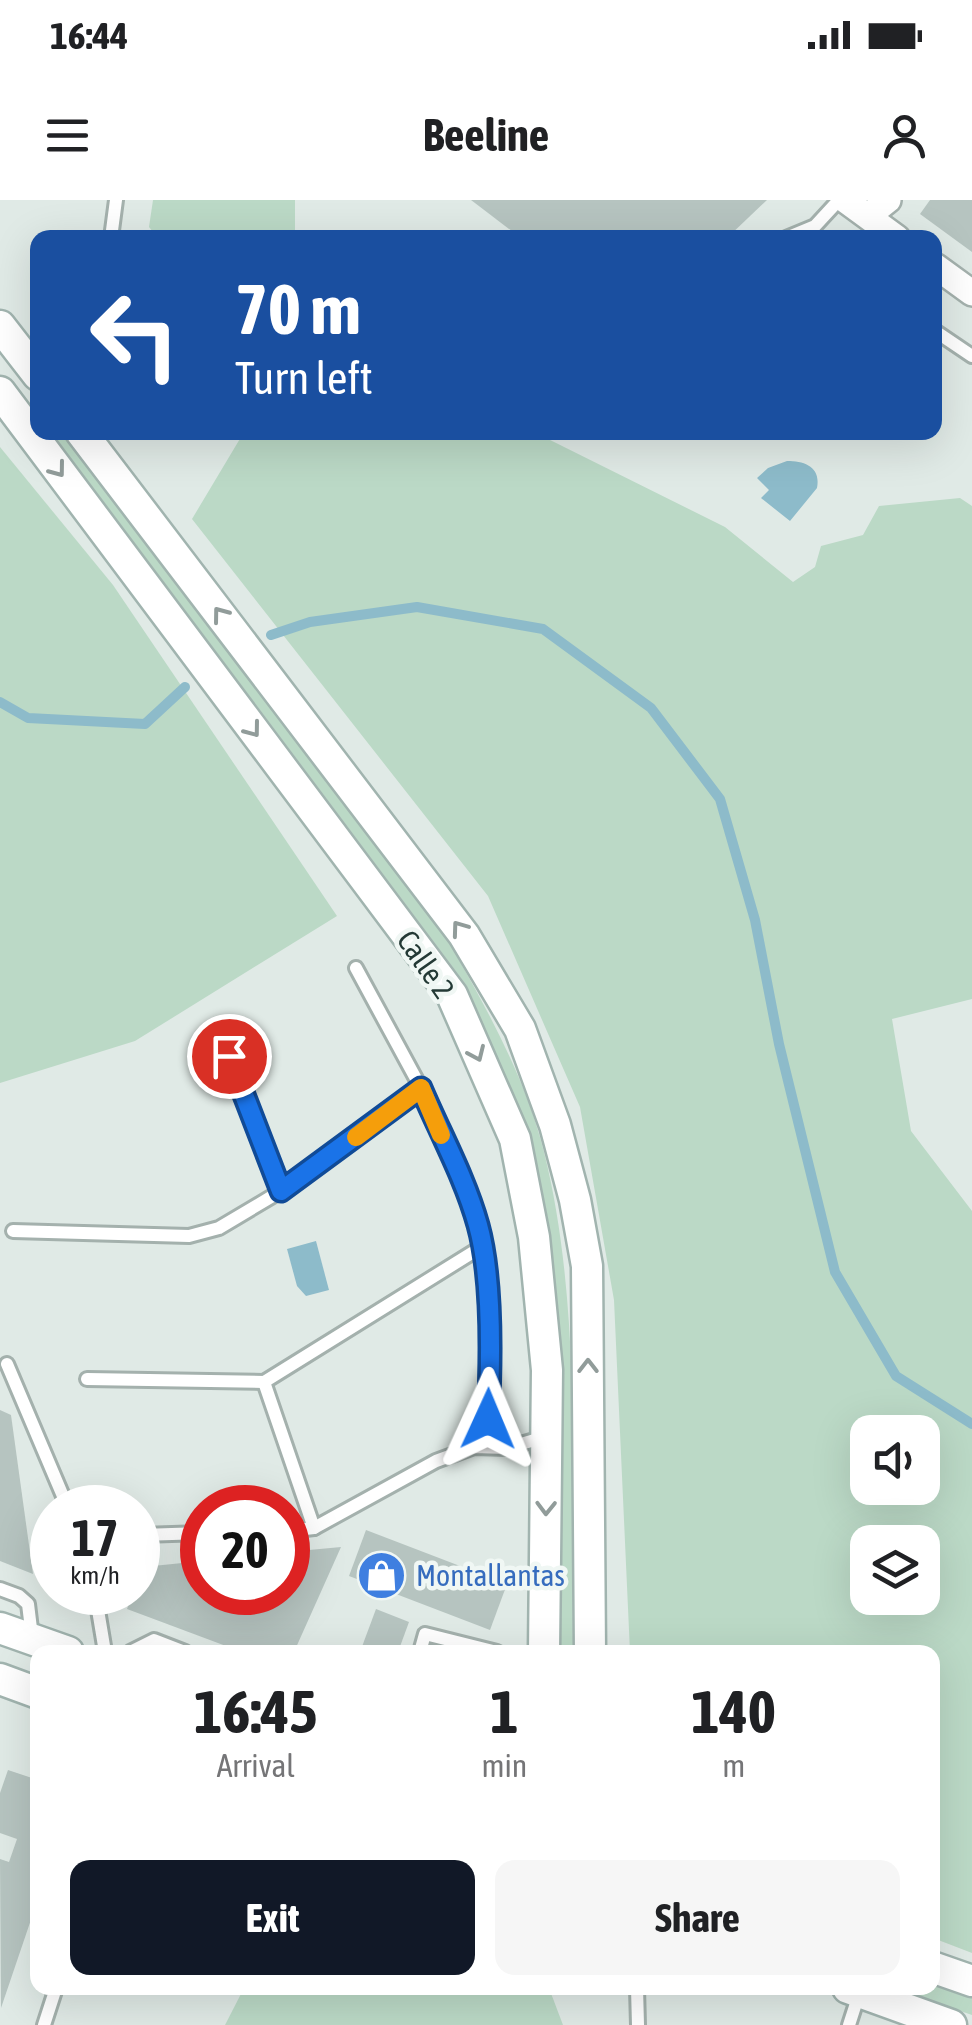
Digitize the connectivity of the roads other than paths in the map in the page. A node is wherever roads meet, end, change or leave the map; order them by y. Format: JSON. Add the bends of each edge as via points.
{"nodes":[{"id":1,"x":116,"y":200,"type":"edge"},
{"id":2,"x":842,"y":200,"type":"edge"},
{"id":3,"x":888,"y":200,"type":"edge"},
{"id":4,"x":868,"y":216,"type":"junction"},
{"id":5,"x":113,"y":230,"type":"edge"},
{"id":6,"x":808,"y":230,"type":"edge"},
{"id":7,"x":886,"y":230,"type":"edge"},
{"id":8,"x":942,"y":271,"type":"edge"},
{"id":9,"x":972,"y":293,"type":"edge"},
{"id":10,"x":0,"y":326,"type":"edge"},
{"id":11,"x":942,"y":336,"type":"edge"},
{"id":12,"x":972,"y":356,"type":"edge"},
{"id":13,"x":30,"y":365,"type":"edge"},
{"id":14,"x":0,"y":392,"type":"edge"},
{"id":15,"x":30,"y":432,"type":"edge"},
{"id":16,"x":36,"y":440,"type":"edge"},
{"id":17,"x":88,"y":440,"type":"edge"},
{"id":18,"x":356,"y":968,"type":"dead end"},
{"id":19,"x":229,"y":1056,"type":"dead end"},
{"id":20,"x":421,"y":1088,"type":"junction"},
{"id":21,"x":281,"y":1191,"type":"junction"},
{"id":22,"x":13,"y":1231,"type":"dead end"},
{"id":23,"x":483,"y":1246,"type":"junction"},
{"id":24,"x":7,"y":1364,"type":"dead end"},
{"id":25,"x":87,"y":1379,"type":"dead end"},
{"id":26,"x":264,"y":1382,"type":"junction"},
{"id":27,"x":547,"y":1436,"type":"junction"},
{"id":28,"x":474,"y":1447,"type":"junction"},
{"id":29,"x":58,"y":1485,"type":"edge"},
{"id":30,"x":310,"y":1528,"type":"edge"},
{"id":31,"x":314,"y":1528,"type":"junction"},
{"id":32,"x":0,"y":1589,"type":"edge"},
{"id":33,"x":99,"y":1615,"type":"edge"},
{"id":34,"x":0,"y":1628,"type":"edge"},
{"id":35,"x":32,"y":1640,"type":"junction"},
{"id":36,"x":47,"y":1645,"type":"edge"},
{"id":37,"x":104,"y":1645,"type":"edge"},
{"id":38,"x":144,"y":1645,"type":"edge"},
{"id":39,"x":167,"y":1645,"type":"edge"},
{"id":40,"x":422,"y":1645,"type":"edge"},
{"id":41,"x":468,"y":1645,"type":"edge"},
{"id":42,"x":544,"y":1645,"type":"edge"},
{"id":43,"x":590,"y":1645,"type":"edge"},
{"id":44,"x":0,"y":1679,"type":"edge"},
{"id":45,"x":30,"y":1690,"type":"edge"},
{"id":46,"x":940,"y":1970,"type":"edge"},
{"id":47,"x":972,"y":1981,"type":"edge"},
{"id":48,"x":54,"y":1995,"type":"edge"},
{"id":49,"x":637,"y":1995,"type":"edge"},
{"id":50,"x":869,"y":1999,"type":"edge"},
{"id":51,"x":44,"y":2025,"type":"edge"},
{"id":52,"x":638,"y":2025,"type":"edge"},
{"id":53,"x":849,"y":2025,"type":"edge"},
{"id":54,"x":951,"y":2025,"type":"edge"}],
"edges":[{"from":1,"to":5,"type":"lane"},
{"from":2,"to":4,"type":"street"},
{"from":2,"to":6,"type":"lane"},
{"from":3,"to":4,"type":"street"},
{"from":4,"to":7,"type":"street"},
{"from":8,"to":9,"type":"street"},
{"from":10,"to":13,"type":"main road"},
{"from":11,"to":12,"type":"lane"},
{"from":14,"to":15,"type":"main road","name":"Calle 2","one_way":true},
{"from":16,"to":27,"type":"main road","name":"Calle 2","one_way":true,"via":[[452,995],[515,1139],[534,1237]]},
{"from":43,"to":17,"type":"main road","name":"Calle 2","one_way":true,"via":[[586,1266],[555,1125],[520,1030],[464,935]]},
{"from":18,"to":20,"type":"lane"},
{"from":19,"to":21,"type":"lane"},
{"from":20,"to":21,"type":"lane"},
{"from":20,"to":23,"type":"lane"},
{"from":21,"to":22,"type":"lane","via":[[219,1228],[189,1236]]},
{"from":23,"to":26,"type":"lane"},
{"from":23,"to":28,"type":"lane","via":[[489,1401]]},
{"from":24,"to":29,"type":"lane"},
{"from":25,"to":26,"type":"lane"},
{"from":26,"to":31,"type":"lane"},
{"from":27,"to":28,"type":"lane","via":[[507,1448]]},
{"from":27,"to":42,"type":"main road","name":"Calle 2","one_way":true},
{"from":28,"to":31,"type":"lane"},
{"from":30,"to":31,"type":"lane"},
{"from":32,"to":35,"type":"lane","via":[[28,1604]]},
{"from":33,"to":37,"type":"lane"},
{"from":34,"to":35,"type":"main road"},
{"from":35,"to":36,"type":"main road"},
{"from":38,"to":39,"type":"lane"},
{"from":40,"to":41,"type":"lane","via":[[425,1634]]},
{"from":44,"to":45,"type":"main road"},
{"from":46,"to":47,"type":"main road"},
{"from":48,"to":51,"type":"lane"},
{"from":49,"to":52,"type":"lane"},
{"from":50,"to":53,"type":"lane"},
{"from":50,"to":54,"type":"main road"}]}
